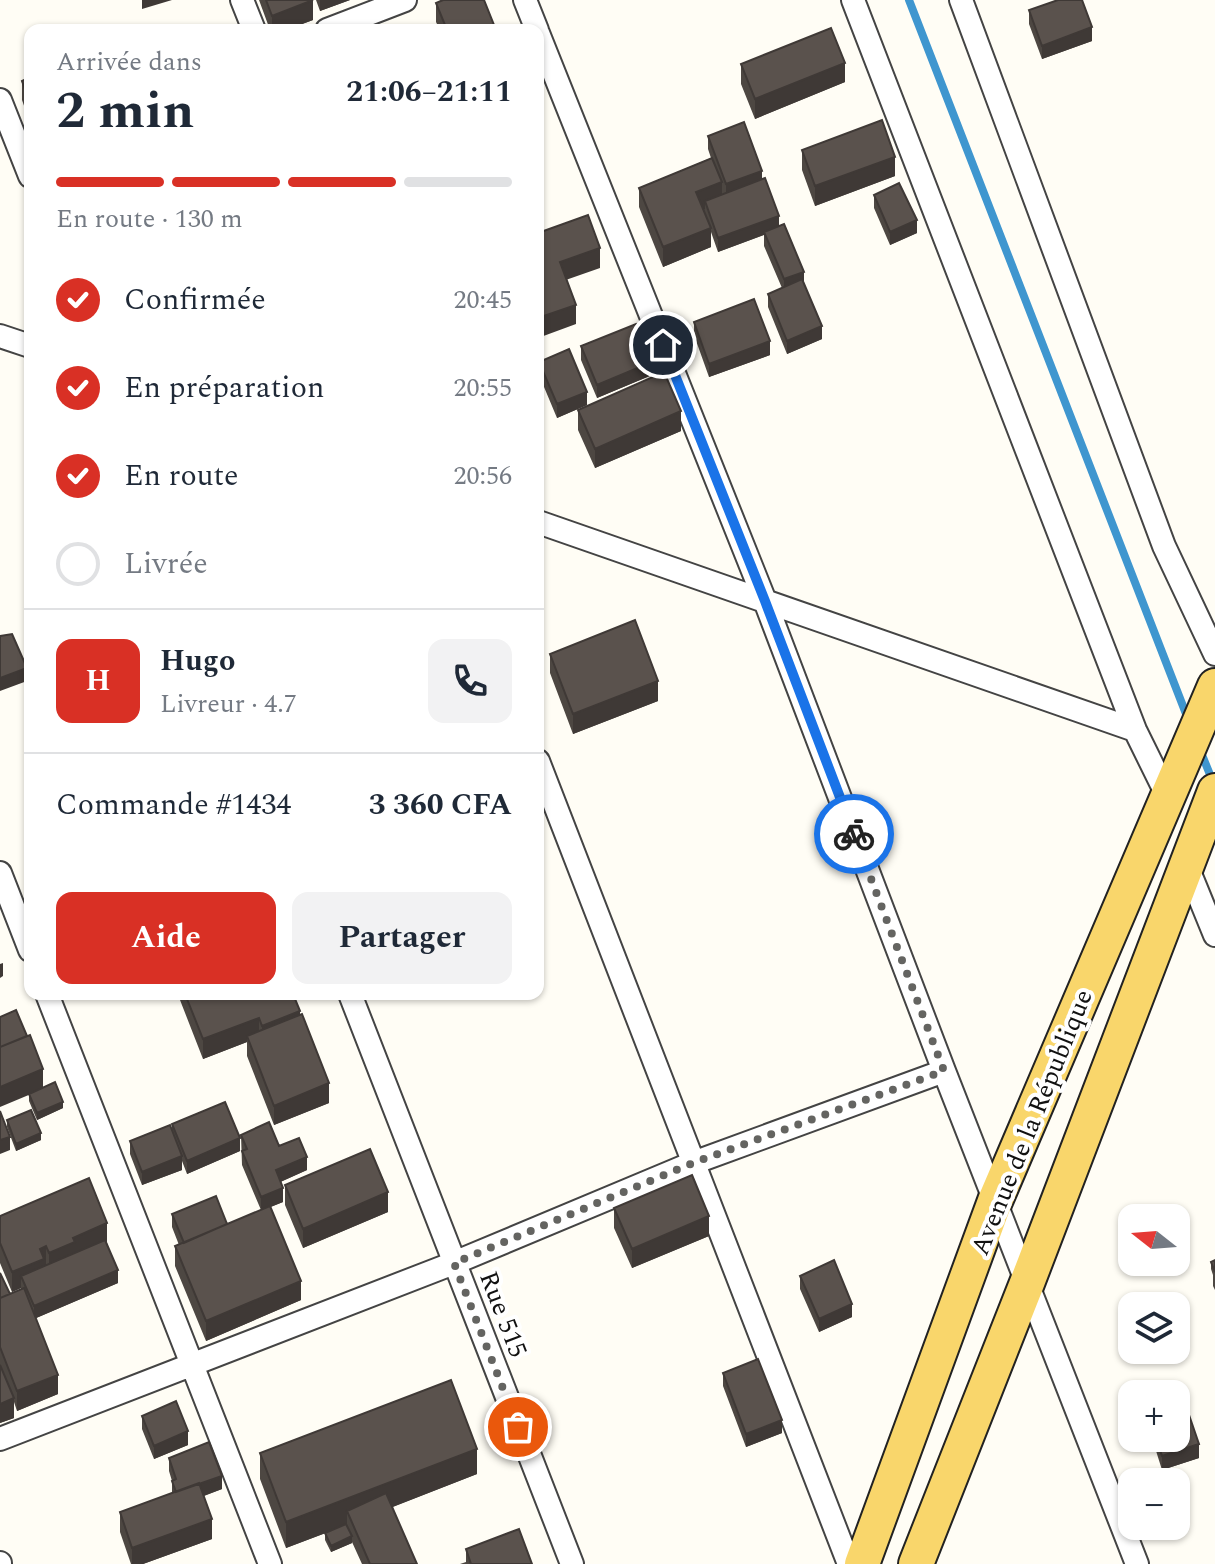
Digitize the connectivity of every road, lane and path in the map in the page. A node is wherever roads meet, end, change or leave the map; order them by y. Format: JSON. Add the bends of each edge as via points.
{"nodes":[{"id":1,"x":242,"y":0,"type":"edge"},
{"id":2,"x":405,"y":0,"type":"edge"},
{"id":3,"x":525,"y":0,"type":"edge"},
{"id":4,"x":853,"y":0,"type":"edge"},
{"id":5,"x":961,"y":0,"type":"edge"},
{"id":6,"x":252,"y":24,"type":"edge"},
{"id":7,"x":343,"y":24,"type":"edge"},
{"id":8,"x":534,"y":24,"type":"edge"},
{"id":9,"x":544,"y":49,"type":"edge"},
{"id":10,"x":0,"y":100,"type":"edge"},
{"id":11,"x":16,"y":150,"type":"edge"},
{"id":12,"x":0,"y":336,"type":"edge"},
{"id":13,"x":24,"y":344,"type":"edge"},
{"id":14,"x":544,"y":524,"type":"edge"},
{"id":15,"x":765,"y":601,"type":"junction"},
{"id":16,"x":1215,"y":654,"type":"edge"},
{"id":17,"x":1215,"y":686,"type":"edge"},
{"id":18,"x":1135,"y":730,"type":"junction"},
{"id":19,"x":544,"y":777,"type":"edge"},
{"id":20,"x":1215,"y":791,"type":"edge"},
{"id":21,"x":1167,"y":795,"type":"junction"},
{"id":22,"x":1186,"y":864,"type":"junction"},
{"id":23,"x":0,"y":873,"type":"edge"},
{"id":24,"x":24,"y":935,"type":"edge"},
{"id":25,"x":1215,"y":935,"type":"edge"},
{"id":26,"x":49,"y":1000,"type":"edge"},
{"id":27,"x":352,"y":1000,"type":"edge"},
{"id":28,"x":944,"y":1071,"type":"junction"},
{"id":29,"x":693,"y":1163,"type":"junction"},
{"id":30,"x":995,"y":1201,"type":"junction"},
{"id":31,"x":454,"y":1263,"type":"junction"},
{"id":32,"x":1027,"y":1283,"type":"junction"},
{"id":33,"x":192,"y":1364,"type":"junction"},
{"id":34,"x":0,"y":1439,"type":"edge"},
{"id":35,"x":270,"y":1564,"type":"edge"},
{"id":36,"x":572,"y":1564,"type":"edge"},
{"id":37,"x":849,"y":1564,"type":"edge"},
{"id":38,"x":862,"y":1564,"type":"edge"},
{"id":39,"x":916,"y":1564,"type":"edge"},
{"id":40,"x":1137,"y":1564,"type":"edge"}],
"edges":[{"from":1,"to":6,"type":"street"},
{"from":2,"to":7,"type":"street"},
{"from":3,"to":8,"type":"street"},
{"from":4,"to":18,"type":"street"},
{"from":5,"to":16,"type":"street","via":[[1164,546]]},
{"from":9,"to":15,"type":"street"},
{"from":10,"to":11,"type":"street"},
{"from":12,"to":13,"type":"street"},
{"from":14,"to":15,"type":"street"},
{"from":15,"to":18,"type":"street"},
{"from":15,"to":28,"type":"street"},
{"from":17,"to":21,"type":"main road","name":"Avenue de la République"},
{"from":18,"to":21,"type":"street"},
{"from":19,"to":29,"type":"street"},
{"from":20,"to":22,"type":"main road","name":"Avenue de la République"},
{"from":21,"to":30,"type":"main road","name":"Avenue de la République"},
{"from":22,"to":25,"type":"street"},
{"from":22,"to":32,"type":"main road","name":"Avenue de la République"},
{"from":23,"to":24,"type":"street"},
{"from":26,"to":33,"type":"street"},
{"from":27,"to":31,"type":"street","name":"Rue 515"},
{"from":28,"to":29,"type":"street"},
{"from":28,"to":30,"type":"street"},
{"from":29,"to":31,"type":"street"},
{"from":29,"to":37,"type":"street"},
{"from":30,"to":32,"type":"street"},
{"from":30,"to":38,"type":"main road","name":"Avenue de la République"},
{"from":31,"to":33,"type":"street"},
{"from":31,"to":36,"type":"street","name":"Rue 515"},
{"from":32,"to":39,"type":"main road","name":"Avenue de la République"},
{"from":32,"to":40,"type":"street"},
{"from":33,"to":34,"type":"street"},
{"from":33,"to":35,"type":"street"}]}
